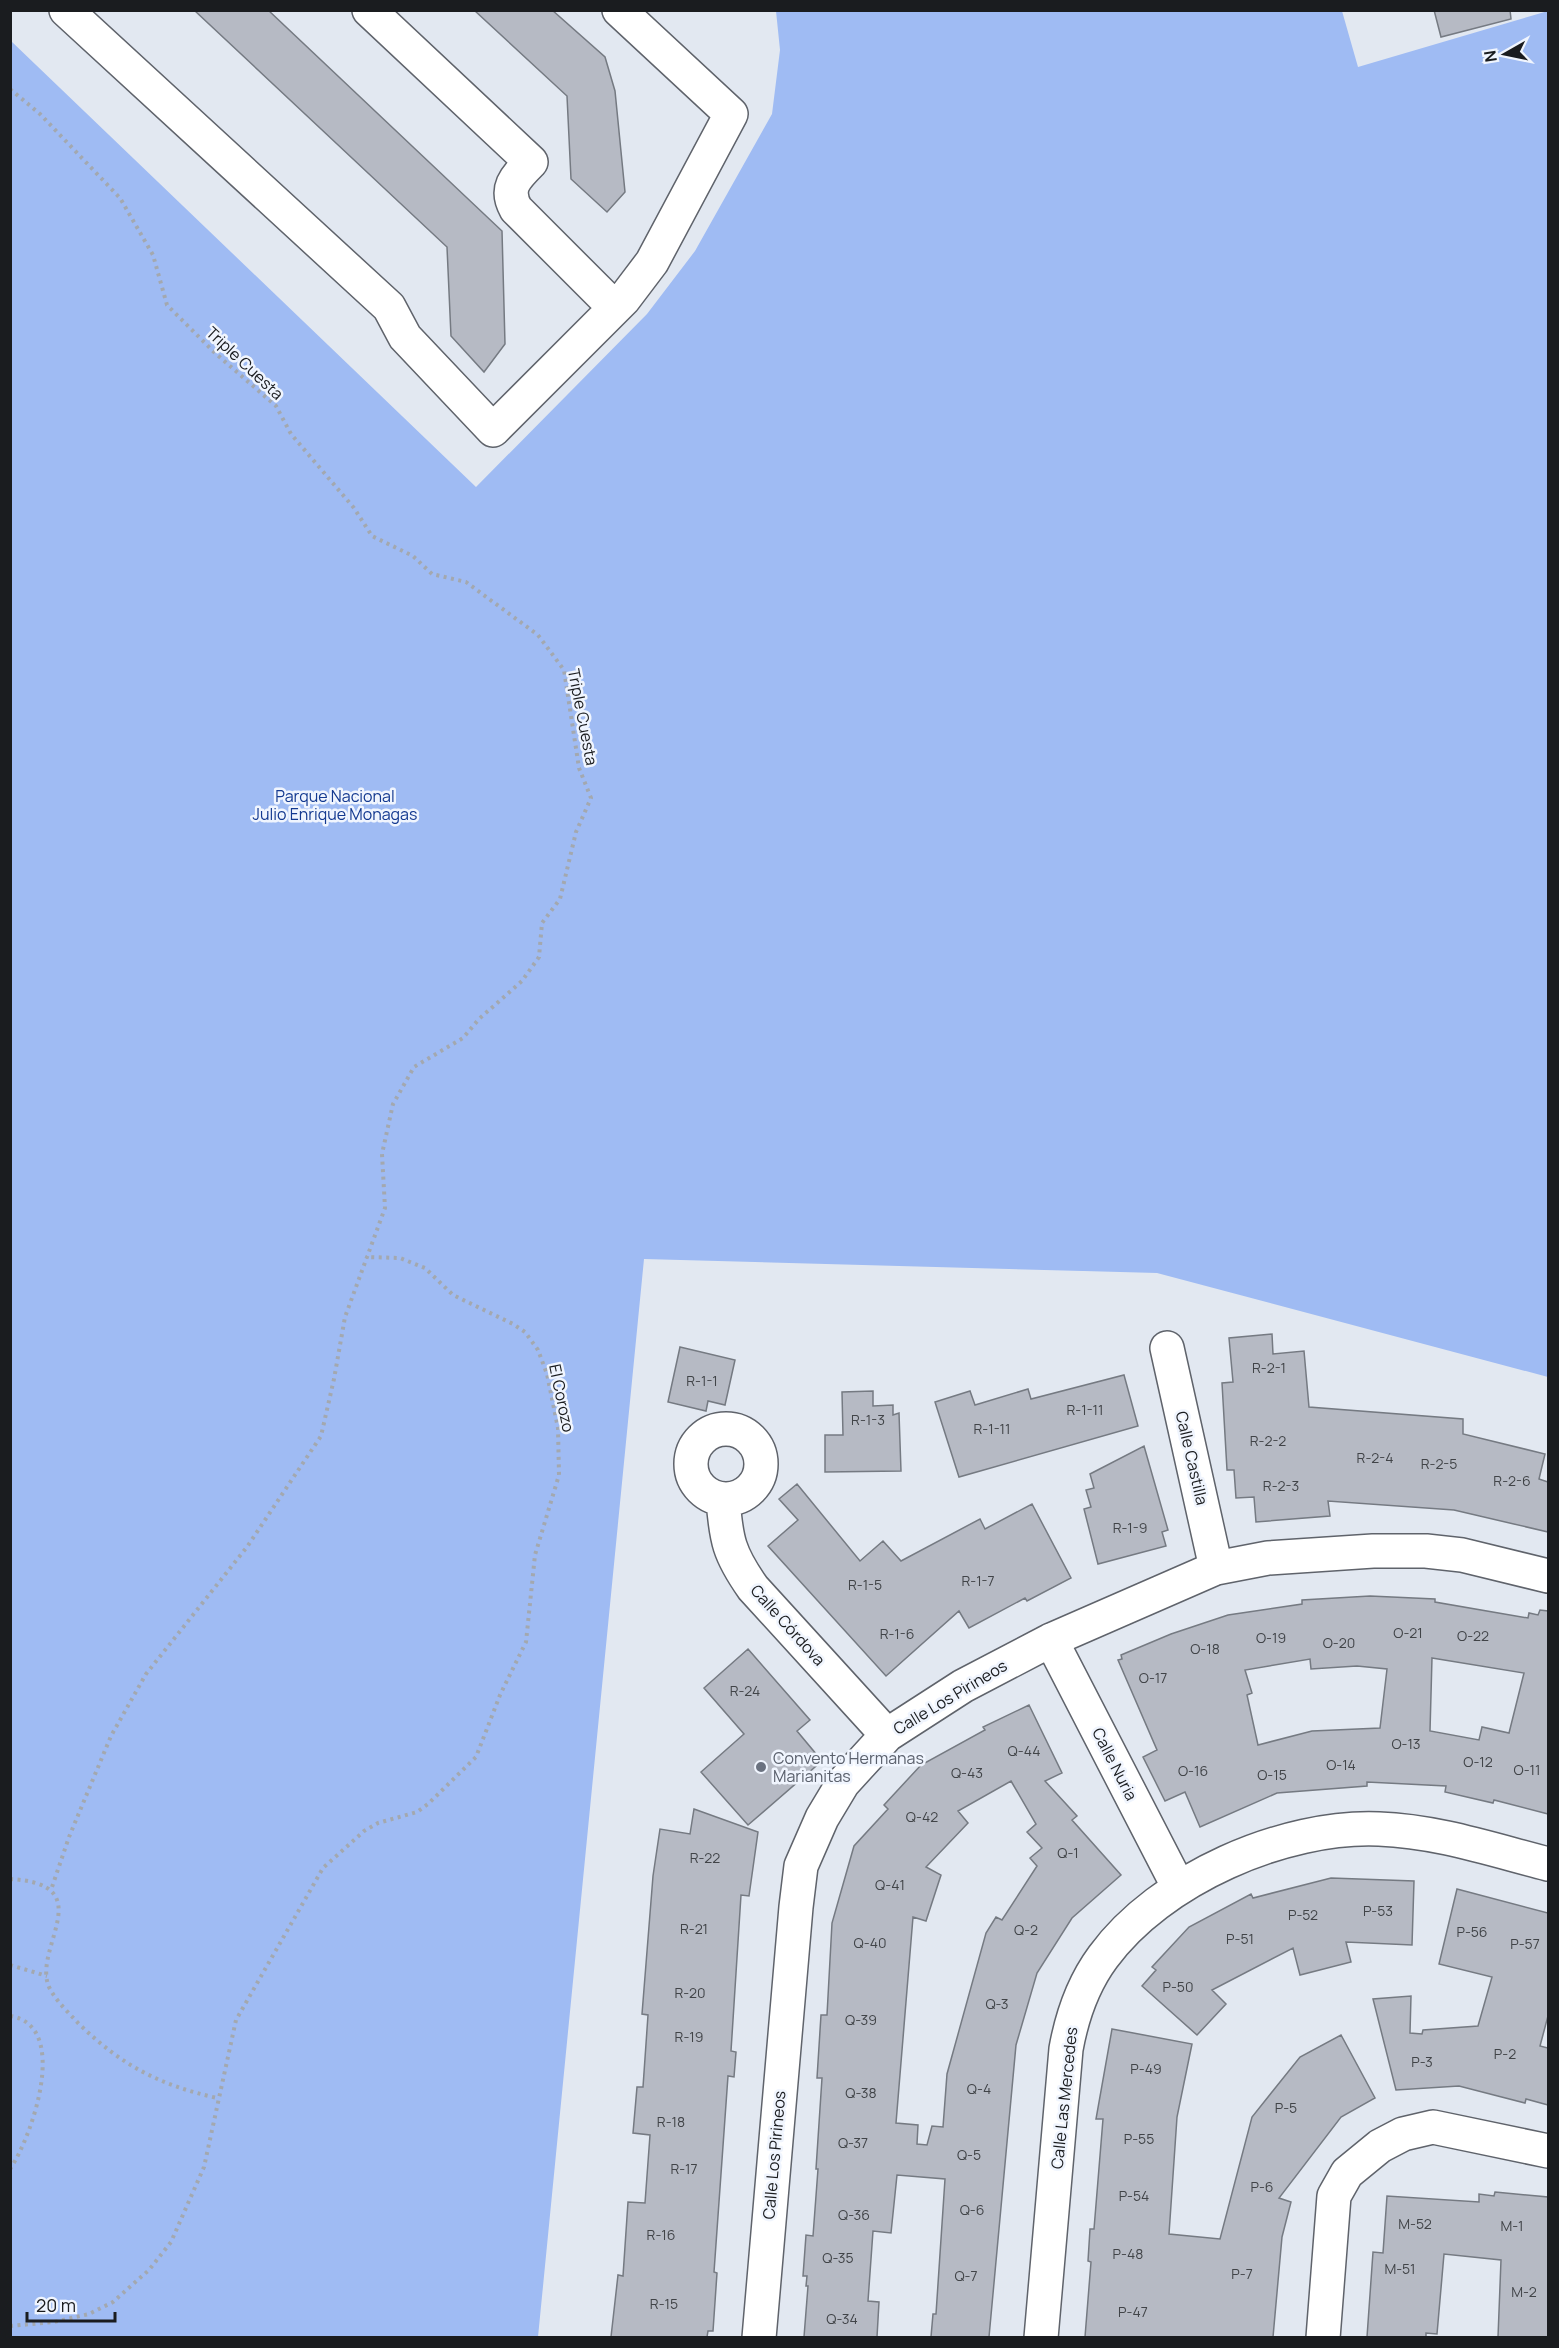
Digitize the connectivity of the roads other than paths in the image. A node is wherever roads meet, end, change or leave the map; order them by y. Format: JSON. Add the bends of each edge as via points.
{"nodes":[{"id":1,"x":66,"y":10,"type":"edge"},
{"id":2,"x":369,"y":10,"type":"edge"},
{"id":3,"x":619,"y":10,"type":"edge"},
{"id":4,"x":615,"y":308,"type":"junction"},
{"id":5,"x":1167,"y":1348,"type":"dead end"},
{"id":6,"x":723,"y":1499,"type":"dead end"},
{"id":7,"x":1216,"y":1568,"type":"junction"},
{"id":8,"x":1548,"y":1576,"type":"edge"},
{"id":9,"x":1051,"y":1640,"type":"junction"},
{"id":10,"x":886,"y":1735,"type":"junction"},
{"id":11,"x":1548,"y":1864,"type":"edge"},
{"id":12,"x":1179,"y":1888,"type":"junction"},
{"id":13,"x":1548,"y":2151,"type":"edge"},
{"id":14,"x":759,"y":2337,"type":"edge"},
{"id":15,"x":1041,"y":2337,"type":"edge"},
{"id":16,"x":1323,"y":2337,"type":"edge"}],
"edges":[{"from":1,"to":4,"type":"street","via":[[389,307],[405,337],[493,430]]},
{"from":2,"to":4,"type":"street","via":[[531,162],[512,181],[509,198]]},
{"from":3,"to":4,"type":"street","via":[[731,114],[652,262]]},
{"from":5,"to":7,"type":"street","name":"Calle Castilla"},
{"from":6,"to":10,"type":"street","name":"Calle Córdova","via":[[730,1552],[753,1588]]},
{"from":7,"to":8,"type":"street","name":"Calle Los Pirineos","via":[[1311,1554],[1426,1551],[1462,1554]]},
{"from":7,"to":9,"type":"street","name":"Calle Los Pirineos"},
{"from":9,"to":10,"type":"street","name":"Calle Los Pirineos","via":[[963,1686]]},
{"from":9,"to":12,"type":"street","name":"Calle Nuria"},
{"from":10,"to":14,"type":"street","name":"Calle Los Pirineos","via":[[843,1783],[801,1866]]},
{"from":11,"to":12,"type":"street","name":"Calle Las Mercedes","via":[[1416,1831],[1376,1828],[1276,1843]]},
{"from":12,"to":15,"type":"street","name":"Calle Las Mercedes","via":[[1143,1915],[1104,1956],[1083,1992],[1070,2026]]},
{"from":13,"to":16,"type":"street","via":[[1433,2127],[1403,2134],[1380,2146],[1347,2173],[1334,2196]]}]}
